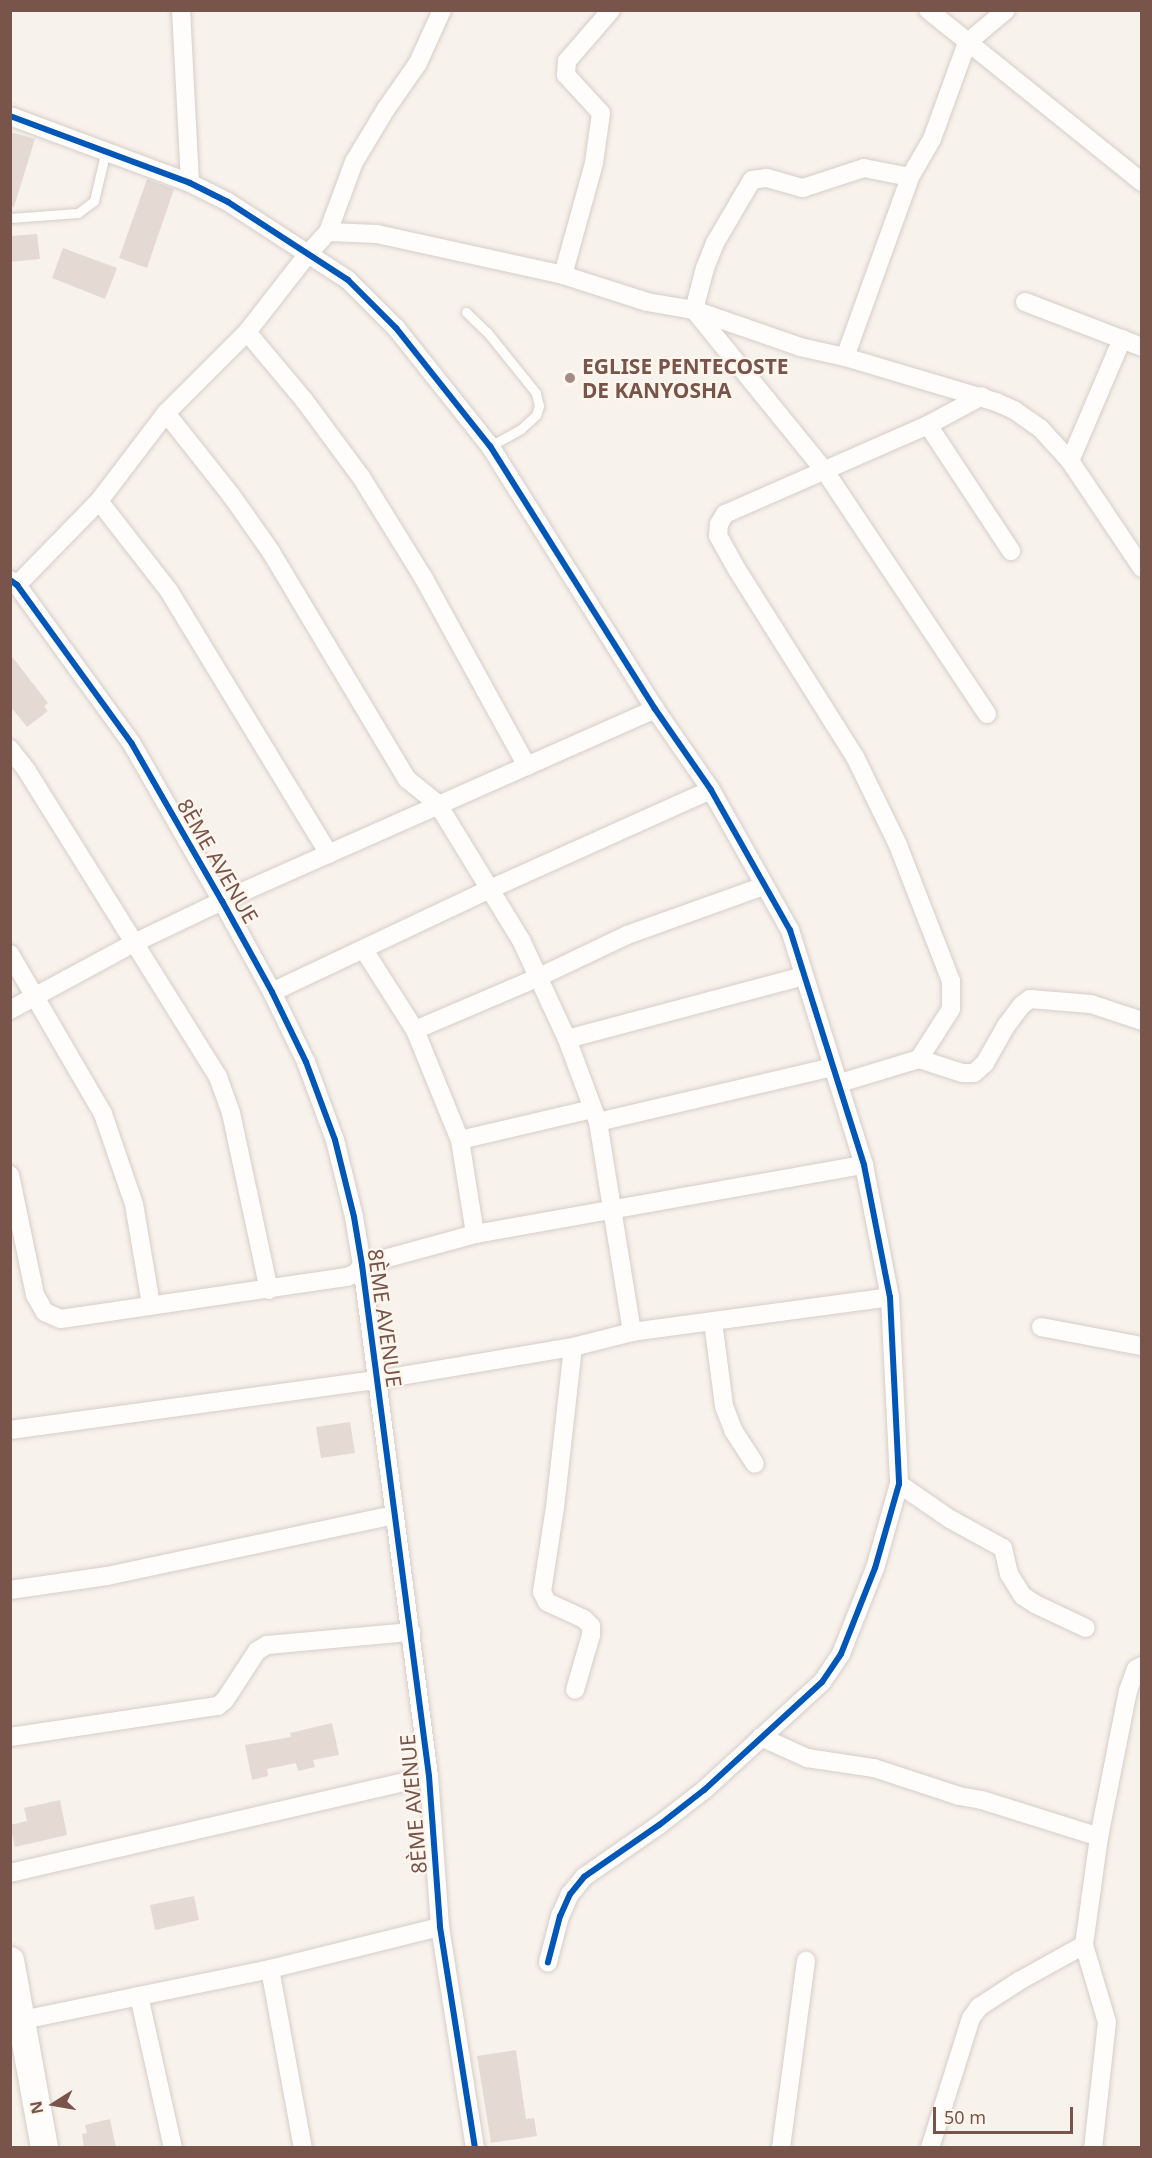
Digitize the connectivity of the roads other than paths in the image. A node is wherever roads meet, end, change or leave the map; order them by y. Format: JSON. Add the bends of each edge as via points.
{"nodes":[{"id":1,"x":181,"y":10,"type":"edge"},
{"id":2,"x":442,"y":10,"type":"edge"},
{"id":3,"x":611,"y":10,"type":"edge"},
{"id":4,"x":928,"y":10,"type":"edge"},
{"id":5,"x":1006,"y":10,"type":"edge"},
{"id":6,"x":967,"y":43,"type":"junction"},
{"id":7,"x":10,"y":116,"type":"edge"},
{"id":8,"x":106,"y":150,"type":"junction"},
{"id":9,"x":910,"y":177,"type":"junction"},
{"id":10,"x":1142,"y":182,"type":"edge"},
{"id":11,"x":190,"y":183,"type":"junction"},
{"id":12,"x":10,"y":218,"type":"edge"},
{"id":13,"x":328,"y":232,"type":"junction"},
{"id":14,"x":308,"y":254,"type":"junction"},
{"id":15,"x":563,"y":275,"type":"junction"},
{"id":16,"x":1025,"y":302,"type":"dead end"},
{"id":17,"x":694,"y":310,"type":"junction"},
{"id":18,"x":466,"y":312,"type":"dead end"},
{"id":19,"x":246,"y":332,"type":"junction"},
{"id":20,"x":1122,"y":339,"type":"junction"},
{"id":21,"x":1142,"y":347,"type":"edge"},
{"id":22,"x":845,"y":357,"type":"junction"},
{"id":23,"x":982,"y":396,"type":"junction"},
{"id":24,"x":166,"y":413,"type":"junction"},
{"id":25,"x":928,"y":425,"type":"junction"},
{"id":26,"x":490,"y":446,"type":"junction"},
{"id":27,"x":1070,"y":461,"type":"junction"},
{"id":28,"x":824,"y":470,"type":"junction"},
{"id":29,"x":99,"y":501,"type":"junction"},
{"id":30,"x":1011,"y":551,"type":"dead end"},
{"id":31,"x":1142,"y":568,"type":"edge"},
{"id":32,"x":14,"y":582,"type":"edge"},
{"id":33,"x":655,"y":709,"type":"junction"},
{"id":34,"x":987,"y":714,"type":"dead end"},
{"id":35,"x":10,"y":749,"type":"edge"},
{"id":36,"x":527,"y":766,"type":"junction"},
{"id":37,"x":711,"y":790,"type":"junction"},
{"id":38,"x":437,"y":803,"type":"junction"},
{"id":39,"x":329,"y":854,"type":"junction"},
{"id":40,"x":764,"y":886,"type":"junction"},
{"id":41,"x":488,"y":890,"type":"junction"},
{"id":42,"x":222,"y":901,"type":"junction"},
{"id":43,"x":132,"y":944,"type":"junction"},
{"id":44,"x":364,"y":950,"type":"junction"},
{"id":45,"x":10,"y":954,"type":"edge"},
{"id":46,"x":804,"y":976,"type":"junction"},
{"id":47,"x":539,"y":977,"type":"junction"},
{"id":48,"x":272,"y":992,"type":"junction"},
{"id":49,"x":34,"y":996,"type":"junction"},
{"id":50,"x":10,"y":1010,"type":"edge"},
{"id":51,"x":1142,"y":1021,"type":"edge"},
{"id":52,"x":415,"y":1030,"type":"junction"},
{"id":53,"x":567,"y":1039,"type":"junction"},
{"id":54,"x":920,"y":1059,"type":"junction"},
{"id":55,"x":836,"y":1075,"type":"junction"},
{"id":56,"x":595,"y":1116,"type":"junction"},
{"id":57,"x":460,"y":1140,"type":"junction"},
{"id":58,"x":864,"y":1165,"type":"junction"},
{"id":59,"x":10,"y":1175,"type":"edge"},
{"id":60,"x":614,"y":1211,"type":"junction"},
{"id":61,"x":475,"y":1234,"type":"junction"},
{"id":62,"x":362,"y":1265,"type":"junction"},
{"id":63,"x":269,"y":1290,"type":"junction"},
{"id":64,"x":890,"y":1297,"type":"junction"},
{"id":65,"x":151,"y":1305,"type":"junction"},
{"id":66,"x":713,"y":1322,"type":"junction"},
{"id":67,"x":1041,"y":1327,"type":"dead end"},
{"id":68,"x":632,"y":1332,"type":"junction"},
{"id":69,"x":1142,"y":1346,"type":"edge"},
{"id":70,"x":573,"y":1347,"type":"junction"},
{"id":71,"x":377,"y":1380,"type":"junction"},
{"id":72,"x":10,"y":1430,"type":"edge"},
{"id":73,"x":755,"y":1464,"type":"dead end"},
{"id":74,"x":899,"y":1484,"type":"junction"},
{"id":75,"x":394,"y":1515,"type":"junction"},
{"id":76,"x":10,"y":1590,"type":"edge"},
{"id":77,"x":1086,"y":1628,"type":"dead end"},
{"id":78,"x":411,"y":1632,"type":"junction"},
{"id":79,"x":1142,"y":1666,"type":"edge"},
{"id":80,"x":575,"y":1690,"type":"dead end"},
{"id":81,"x":10,"y":1737,"type":"edge"},
{"id":82,"x":761,"y":1737,"type":"junction"},
{"id":83,"x":429,"y":1776,"type":"junction"},
{"id":84,"x":1100,"y":1837,"type":"junction"},
{"id":85,"x":10,"y":1873,"type":"edge"},
{"id":86,"x":440,"y":1927,"type":"junction"},
{"id":87,"x":1084,"y":1945,"type":"junction"},
{"id":88,"x":10,"y":1959,"type":"edge"},
{"id":89,"x":806,"y":1961,"type":"dead end"},
{"id":90,"x":548,"y":1962,"type":"dead end"},
{"id":91,"x":270,"y":1969,"type":"junction"},
{"id":92,"x":139,"y":1996,"type":"junction"},
{"id":93,"x":22,"y":2020,"type":"junction"},
{"id":94,"x":44,"y":2148,"type":"edge"},
{"id":95,"x":173,"y":2148,"type":"edge"},
{"id":96,"x":303,"y":2148,"type":"edge"},
{"id":97,"x":475,"y":2148,"type":"edge"},
{"id":98,"x":781,"y":2148,"type":"edge"},
{"id":99,"x":930,"y":2148,"type":"edge"},
{"id":100,"x":1093,"y":2148,"type":"edge"}],
"edges":[{"from":1,"to":11,"type":"street"},
{"from":2,"to":13,"type":"street","via":[[418,63],[354,162]]},
{"from":3,"to":15,"type":"street","via":[[567,61],[566,75],[601,113],[594,163]]},
{"from":4,"to":6,"type":"street"},
{"from":5,"to":6,"type":"street"},
{"from":6,"to":9,"type":"street","via":[[932,139]]},
{"from":6,"to":10,"type":"street"},
{"from":7,"to":8,"type":"street"},
{"from":8,"to":11,"type":"street"},
{"from":8,"to":12,"type":"lane","via":[[94,201],[78,213]]},
{"from":9,"to":17,"type":"street","via":[[864,168],[803,188],[767,178],[752,180],[715,243]]},
{"from":9,"to":22,"type":"street"},
{"from":11,"to":14,"type":"street","via":[[260,221]]},
{"from":13,"to":14,"type":"street"},
{"from":13,"to":15,"type":"street","via":[[377,234]]},
{"from":14,"to":19,"type":"street"},
{"from":14,"to":26,"type":"street","via":[[348,280],[396,328]]},
{"from":15,"to":17,"type":"street","via":[[648,302]]},
{"from":16,"to":20,"type":"street"},
{"from":17,"to":22,"type":"street","via":[[751,332]]},
{"from":17,"to":28,"type":"street"},
{"from":18,"to":26,"type":"lane","via":[[536,393],[539,406],[536,415],[521,429]]},
{"from":19,"to":24,"type":"street"},
{"from":19,"to":36,"type":"street","via":[[304,400],[361,477],[423,578]]},
{"from":20,"to":21,"type":"street"},
{"from":20,"to":27,"type":"street"},
{"from":22,"to":23,"type":"street"},
{"from":23,"to":25,"type":"street"},
{"from":23,"to":27,"type":"street","via":[[1014,410],[1040,429]]},
{"from":24,"to":29,"type":"street"},
{"from":24,"to":38,"type":"street","via":[[271,552],[407,780]]},
{"from":25,"to":28,"type":"street"},
{"from":25,"to":30,"type":"street"},
{"from":26,"to":33,"type":"street"},
{"from":27,"to":31,"type":"street"},
{"from":28,"to":34,"type":"street"},
{"from":28,"to":54,"type":"street","via":[[725,514],[718,536],[855,757],[898,844],[951,981],[951,1009]]},
{"from":29,"to":32,"type":"street"},
{"from":29,"to":39,"type":"street","via":[[169,591]]},
{"from":32,"to":42,"type":"street","name":"8ÈME AVENUE","via":[[132,744]]},
{"from":33,"to":36,"type":"street"},
{"from":33,"to":37,"type":"street"},
{"from":35,"to":43,"type":"street"},
{"from":36,"to":38,"type":"street"},
{"from":37,"to":40,"type":"street"},
{"from":37,"to":41,"type":"street"},
{"from":38,"to":39,"type":"street"},
{"from":38,"to":41,"type":"street"},
{"from":39,"to":42,"type":"street"},
{"from":40,"to":46,"type":"street","via":[[790,930]]},
{"from":40,"to":47,"type":"street","via":[[627,935]]},
{"from":41,"to":44,"type":"street"},
{"from":41,"to":47,"type":"street"},
{"from":42,"to":43,"type":"street"},
{"from":42,"to":48,"type":"street","name":"8ÈME AVENUE"},
{"from":43,"to":49,"type":"street"},
{"from":43,"to":63,"type":"street","via":[[224,1092]]},
{"from":44,"to":48,"type":"street"},
{"from":44,"to":52,"type":"street"},
{"from":45,"to":49,"type":"street"},
{"from":46,"to":53,"type":"street"},
{"from":46,"to":55,"type":"street"},
{"from":47,"to":52,"type":"street"},
{"from":47,"to":53,"type":"street"},
{"from":48,"to":62,"type":"street","name":"8ÈME AVENUE","via":[[306,1062],[335,1140]]},
{"from":49,"to":50,"type":"street"},
{"from":49,"to":65,"type":"street","via":[[103,1114],[134,1204]]},
{"from":51,"to":54,"type":"street","via":[[1091,1004],[1030,999],[1006,1026],[986,1063],[974,1072],[962,1073]]},
{"from":52,"to":57,"type":"street"},
{"from":53,"to":56,"type":"street"},
{"from":54,"to":55,"type":"street"},
{"from":55,"to":56,"type":"street"},
{"from":55,"to":58,"type":"street"},
{"from":56,"to":57,"type":"street"},
{"from":56,"to":60,"type":"street"},
{"from":57,"to":61,"type":"street"},
{"from":58,"to":60,"type":"street"},
{"from":58,"to":64,"type":"street"},
{"from":59,"to":65,"type":"street","via":[[35,1295],[45,1312],[61,1319]]},
{"from":60,"to":61,"type":"street"},
{"from":60,"to":68,"type":"street"},
{"from":61,"to":62,"type":"street"},
{"from":62,"to":63,"type":"street","via":[[352,1276]]},
{"from":62,"to":71,"type":"street","name":"8ÈME AVENUE"},
{"from":63,"to":65,"type":"street"},
{"from":64,"to":66,"type":"street"},
{"from":64,"to":74,"type":"street"},
{"from":66,"to":68,"type":"street"},
{"from":66,"to":73,"type":"street","via":[[724,1406],[733,1430]]},
{"from":67,"to":69,"type":"street"},
{"from":68,"to":70,"type":"street"},
{"from":70,"to":71,"type":"street"},
{"from":70,"to":80,"type":"street","via":[[542,1592],[547,1602],[591,1626]]},
{"from":71,"to":72,"type":"street"},
{"from":71,"to":75,"type":"street","name":"8ÈME AVENUE"},
{"from":74,"to":77,"type":"street","via":[[950,1519],[1003,1548],[1009,1574],[1023,1596]]},
{"from":74,"to":82,"type":"street","via":[[875,1568],[841,1654],[822,1682]]},
{"from":75,"to":76,"type":"street","via":[[107,1576]]},
{"from":75,"to":78,"type":"street","name":"8ÈME AVENUE"},
{"from":78,"to":81,"type":"street","via":[[267,1645],[257,1651],[218,1706]]},
{"from":78,"to":83,"type":"street","name":"8ÈME AVENUE"},
{"from":79,"to":84,"type":"street","via":[[1136,1669],[1128,1691]]},
{"from":82,"to":84,"type":"street","via":[[807,1758],[874,1768]]},
{"from":82,"to":90,"type":"street","via":[[677,1811],[584,1877],[563,1909]]},
{"from":83,"to":85,"type":"street"},
{"from":83,"to":86,"type":"street","name":"8ÈME AVENUE"},
{"from":84,"to":87,"type":"street"},
{"from":86,"to":91,"type":"street"},
{"from":86,"to":97,"type":"street","name":"8ÈME AVENUE"},
{"from":87,"to":99,"type":"street","via":[[979,2007],[971,2018]]},
{"from":87,"to":100,"type":"street","via":[[1107,2022]]},
{"from":88,"to":93,"type":"street"},
{"from":89,"to":98,"type":"street"},
{"from":91,"to":92,"type":"street"},
{"from":91,"to":96,"type":"street"},
{"from":92,"to":93,"type":"street"},
{"from":92,"to":95,"type":"street"},
{"from":93,"to":94,"type":"street"}]}
